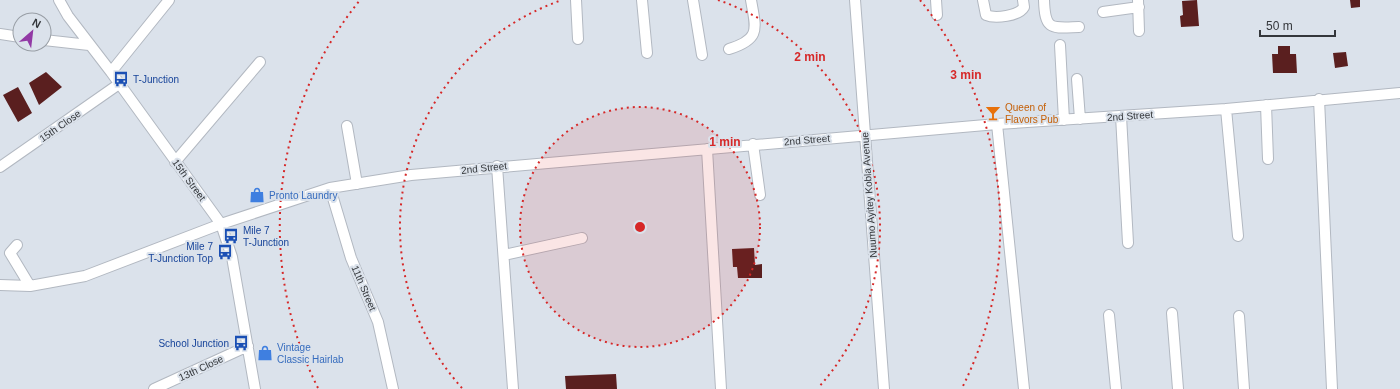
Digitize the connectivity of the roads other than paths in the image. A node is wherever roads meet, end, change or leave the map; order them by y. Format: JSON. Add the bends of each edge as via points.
{"nodes":[{"id":1,"x":59,"y":0,"type":"edge"},
{"id":2,"x":169,"y":0,"type":"edge"},
{"id":3,"x":576,"y":0,"type":"edge"},
{"id":4,"x":642,"y":0,"type":"edge"},
{"id":5,"x":693,"y":0,"type":"edge"},
{"id":6,"x":751,"y":0,"type":"edge"},
{"id":7,"x":855,"y":0,"type":"edge"},
{"id":8,"x":936,"y":0,"type":"edge"},
{"id":9,"x":983,"y":0,"type":"edge"},
{"id":10,"x":1023,"y":0,"type":"edge"},
{"id":11,"x":1044,"y":0,"type":"edge"},
{"id":12,"x":1138,"y":4,"type":"edge"},
{"id":13,"x":1103,"y":12,"type":"dead end"},
{"id":14,"x":937,"y":15,"type":"dead end"},
{"id":15,"x":1079,"y":27,"type":"dead end"},
{"id":16,"x":1139,"y":31,"type":"dead end"},
{"id":17,"x":0,"y":34,"type":"edge"},
{"id":18,"x":12,"y":36,"type":"edge"},
{"id":19,"x":578,"y":39,"type":"dead end"},
{"id":20,"x":52,"y":41,"type":"edge"},
{"id":21,"x":89,"y":45,"type":"junction"},
{"id":22,"x":1060,"y":45,"type":"dead end"},
{"id":23,"x":729,"y":49,"type":"dead end"},
{"id":24,"x":647,"y":53,"type":"dead end"},
{"id":25,"x":702,"y":55,"type":"dead end"},
{"id":26,"x":260,"y":62,"type":"dead end"},
{"id":27,"x":111,"y":72,"type":"junction"},
{"id":28,"x":1077,"y":79,"type":"dead end"},
{"id":29,"x":119,"y":84,"type":"junction"},
{"id":30,"x":1400,"y":94,"type":"edge"},
{"id":31,"x":1319,"y":99,"type":"junction"},
{"id":32,"x":1266,"y":105,"type":"junction"},
{"id":33,"x":1226,"y":109,"type":"junction"},
{"id":34,"x":1121,"y":116,"type":"junction"},
{"id":35,"x":1080,"y":119,"type":"junction"},
{"id":36,"x":1064,"y":120,"type":"junction"},
{"id":37,"x":997,"y":124,"type":"junction"},
{"id":38,"x":346,"y":126,"type":"dead end"},
{"id":39,"x":865,"y":135,"type":"junction"},
{"id":40,"x":753,"y":144,"type":"junction"},
{"id":41,"x":707,"y":148,"type":"junction"},
{"id":42,"x":1268,"y":159,"type":"dead end"},
{"id":43,"x":176,"y":162,"type":"junction"},
{"id":44,"x":497,"y":166,"type":"junction"},
{"id":45,"x":0,"y":167,"type":"edge"},
{"id":46,"x":357,"y":184,"type":"junction"},
{"id":47,"x":330,"y":188,"type":"junction"},
{"id":48,"x":760,"y":195,"type":"dead end"},
{"id":49,"x":221,"y":224,"type":"junction"},
{"id":50,"x":1238,"y":236,"type":"dead end"},
{"id":51,"x":582,"y":238,"type":"dead end"},
{"id":52,"x":1128,"y":243,"type":"dead end"},
{"id":53,"x":17,"y":245,"type":"dead end"},
{"id":54,"x":504,"y":255,"type":"junction"},
{"id":55,"x":0,"y":285,"type":"edge"},
{"id":56,"x":30,"y":286,"type":"junction"},
{"id":57,"x":1172,"y":313,"type":"dead end"},
{"id":58,"x":1109,"y":315,"type":"dead end"},
{"id":59,"x":1239,"y":316,"type":"dead end"},
{"id":60,"x":248,"y":346,"type":"junction"},
{"id":61,"x":154,"y":389,"type":"edge"},
{"id":62,"x":255,"y":389,"type":"edge"},
{"id":63,"x":393,"y":389,"type":"edge"},
{"id":64,"x":513,"y":389,"type":"edge"},
{"id":65,"x":721,"y":389,"type":"edge"},
{"id":66,"x":884,"y":389,"type":"edge"},
{"id":67,"x":1024,"y":389,"type":"edge"},
{"id":68,"x":1116,"y":389,"type":"edge"},
{"id":69,"x":1178,"y":389,"type":"edge"},
{"id":70,"x":1244,"y":389,"type":"edge"},
{"id":71,"x":1332,"y":389,"type":"edge"}],
"edges":[{"from":1,"to":21,"type":"street","name":"15th Street"},
{"from":2,"to":27,"type":"street"},
{"from":3,"to":19,"type":"street"},
{"from":4,"to":24,"type":"street"},
{"from":5,"to":25,"type":"street"},
{"from":6,"to":23,"type":"street","via":[[754,34],[745,44]]},
{"from":7,"to":39,"type":"street","name":"Nuumo Ayitey Kobla Avenue"},
{"from":8,"to":14,"type":"street"},
{"from":9,"to":10,"type":"street","via":[[986,15],[992,17],[1019,13],[1024,8]]},
{"from":11,"to":15,"type":"street","via":[[1047,22],[1057,28]]},
{"from":12,"to":13,"type":"street"},
{"from":12,"to":16,"type":"street"},
{"from":17,"to":18,"type":"street"},
{"from":20,"to":21,"type":"street"},
{"from":21,"to":27,"type":"street","name":"15th Street"},
{"from":22,"to":36,"type":"street"},
{"from":26,"to":43,"type":"street"},
{"from":27,"to":29,"type":"street","name":"15th Street"},
{"from":28,"to":35,"type":"street"},
{"from":29,"to":43,"type":"street","name":"15th Street"},
{"from":29,"to":45,"type":"street","name":"15th Close"},
{"from":30,"to":31,"type":"street","name":"2nd Street"},
{"from":31,"to":32,"type":"street","name":"2nd Street"},
{"from":31,"to":71,"type":"street"},
{"from":32,"to":33,"type":"street","name":"2nd Street"},
{"from":32,"to":42,"type":"street"},
{"from":33,"to":34,"type":"street","name":"2nd Street"},
{"from":33,"to":50,"type":"street"},
{"from":34,"to":35,"type":"street","name":"2nd Street"},
{"from":34,"to":52,"type":"street"},
{"from":35,"to":36,"type":"street","name":"2nd Street"},
{"from":36,"to":37,"type":"street","name":"2nd Street"},
{"from":37,"to":39,"type":"street","name":"2nd Street"},
{"from":37,"to":67,"type":"street"},
{"from":38,"to":46,"type":"street"},
{"from":39,"to":40,"type":"street","name":"2nd Street"},
{"from":39,"to":66,"type":"street","name":"Nuumo Ayitey Kobla Avenue"},
{"from":40,"to":41,"type":"street","name":"2nd Street"},
{"from":40,"to":48,"type":"street"},
{"from":41,"to":44,"type":"street","name":"2nd Street"},
{"from":41,"to":65,"type":"street"},
{"from":43,"to":49,"type":"street","name":"15th Street"},
{"from":44,"to":46,"type":"street","name":"2nd Street","via":[[411,175]]},
{"from":44,"to":54,"type":"street"},
{"from":46,"to":47,"type":"street","name":"2nd Street"},
{"from":47,"to":49,"type":"street","name":"2nd Street"},
{"from":47,"to":63,"type":"street","name":"11th Street","via":[[351,258],[378,322]]},
{"from":49,"to":56,"type":"street","name":"2nd Street","via":[[85,276]]},
{"from":49,"to":60,"type":"street","name":"15th Street","via":[[232,257]]},
{"from":51,"to":54,"type":"street"},
{"from":53,"to":56,"type":"street","via":[[10,253]]},
{"from":54,"to":64,"type":"street"},
{"from":55,"to":56,"type":"street","name":"2nd Street"},
{"from":57,"to":69,"type":"street"},
{"from":58,"to":68,"type":"street"},
{"from":59,"to":70,"type":"street"},
{"from":60,"to":61,"type":"street","name":"13th Close"},
{"from":60,"to":62,"type":"street","name":"15th Street"}]}
